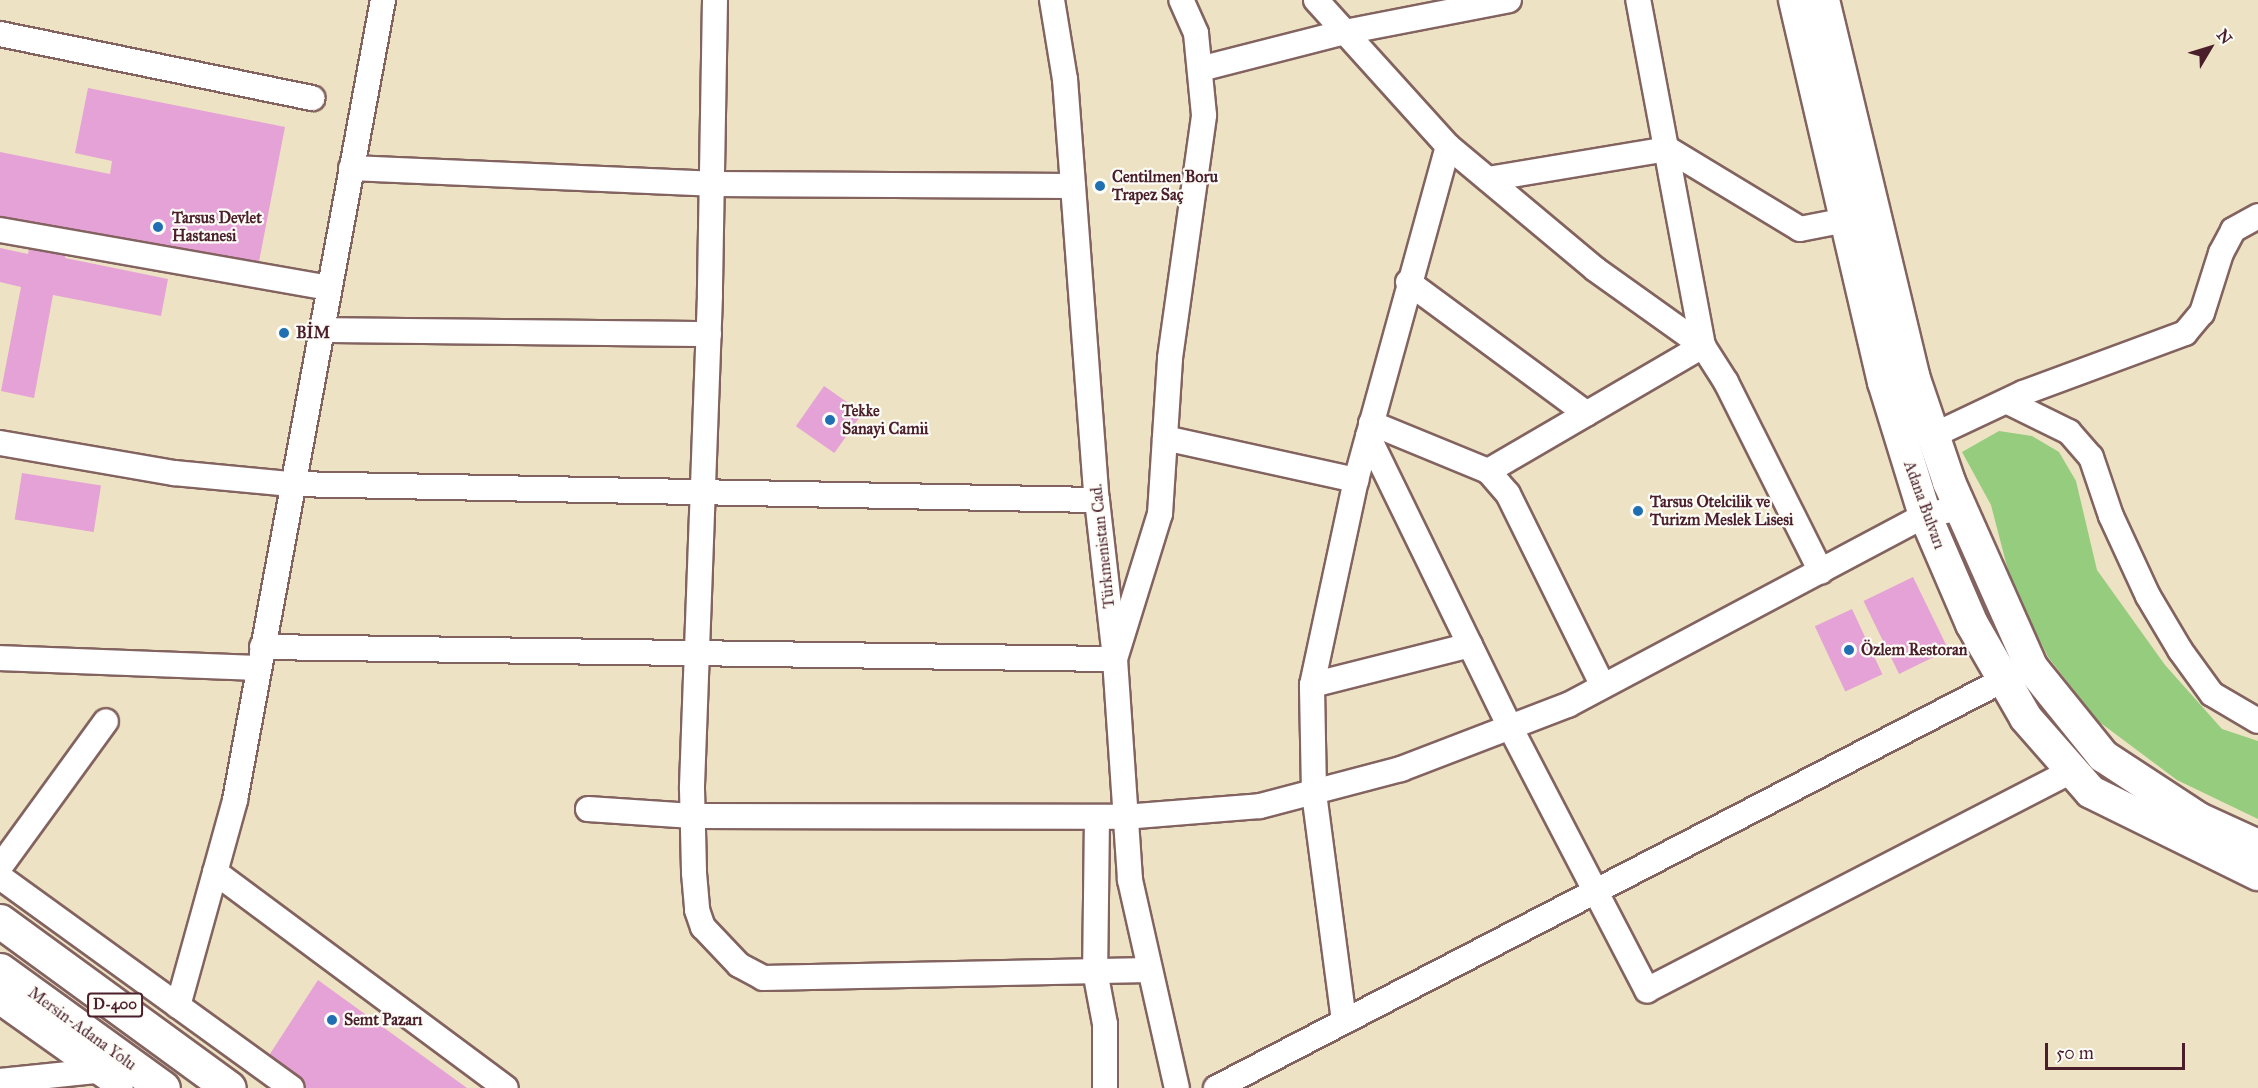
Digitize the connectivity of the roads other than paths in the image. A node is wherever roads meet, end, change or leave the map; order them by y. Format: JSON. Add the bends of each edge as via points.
{"nodes":[{"id":1,"x":383,"y":0,"type":"edge"},
{"id":2,"x":715,"y":0,"type":"edge"},
{"id":3,"x":1052,"y":0,"type":"edge"},
{"id":4,"x":1181,"y":0,"type":"edge"},
{"id":5,"x":1316,"y":0,"type":"edge"},
{"id":6,"x":1509,"y":0,"type":"edge"},
{"id":7,"x":1638,"y":0,"type":"edge"},
{"id":8,"x":1795,"y":0,"type":"edge"},
{"id":9,"x":1823,"y":0,"type":"edge"},
{"id":10,"x":1345,"y":32,"type":"junction"},
{"id":11,"x":0,"y":34,"type":"edge"},
{"id":12,"x":1200,"y":69,"type":"junction"},
{"id":13,"x":313,"y":98,"type":"dead end"},
{"id":14,"x":1448,"y":146,"type":"junction"},
{"id":15,"x":1668,"y":149,"type":"junction"},
{"id":16,"x":351,"y":168,"type":"junction"},
{"id":17,"x":1488,"y":179,"type":"junction"},
{"id":18,"x":712,"y":184,"type":"junction"},
{"id":19,"x":1073,"y":186,"type":"junction"},
{"id":20,"x":2258,"y":216,"type":"edge"},
{"id":21,"x":1846,"y":220,"type":"junction"},
{"id":22,"x":0,"y":230,"type":"edge"},
{"id":23,"x":1408,"y":282,"type":"junction"},
{"id":24,"x":328,"y":288,"type":"junction"},
{"id":25,"x":321,"y":330,"type":"junction"},
{"id":26,"x":709,"y":334,"type":"junction"},
{"id":27,"x":1703,"y":346,"type":"junction"},
{"id":28,"x":2008,"y":402,"type":"junction"},
{"id":29,"x":1587,"y":414,"type":"junction"},
{"id":30,"x":1369,"y":429,"type":"junction"},
{"id":31,"x":1932,"y":436,"type":"junction"},
{"id":32,"x":1165,"y":438,"type":"junction"},
{"id":33,"x":0,"y":443,"type":"edge"},
{"id":34,"x":1488,"y":471,"type":"junction"},
{"id":35,"x":1356,"y":480,"type":"junction"},
{"id":36,"x":291,"y":484,"type":"junction"},
{"id":37,"x":703,"y":495,"type":"junction"},
{"id":38,"x":1097,"y":500,"type":"junction"},
{"id":39,"x":1960,"y":508,"type":"junction"},
{"id":40,"x":1924,"y":515,"type":"junction"},
{"id":41,"x":1821,"y":572,"type":"junction"},
{"id":42,"x":1470,"y":645,"type":"junction"},
{"id":43,"x":697,"y":654,"type":"junction"},
{"id":44,"x":0,"y":658,"type":"edge"},
{"id":45,"x":260,"y":658,"type":"junction"},
{"id":46,"x":1115,"y":659,"type":"junction"},
{"id":47,"x":2003,"y":680,"type":"junction"},
{"id":48,"x":1312,"y":685,"type":"junction"},
{"id":49,"x":1603,"y":686,"type":"junction"},
{"id":50,"x":106,"y":721,"type":"dead end"},
{"id":51,"x":2258,"y":721,"type":"edge"},
{"id":52,"x":1510,"y":727,"type":"junction"},
{"id":53,"x":2072,"y":771,"type":"junction"},
{"id":54,"x":1314,"y":792,"type":"junction"},
{"id":55,"x":588,"y":809,"type":"dead end"},
{"id":56,"x":693,"y":816,"type":"junction"},
{"id":57,"x":1097,"y":817,"type":"junction"},
{"id":58,"x":1124,"y":817,"type":"junction"},
{"id":59,"x":2258,"y":846,"type":"edge"},
{"id":60,"x":0,"y":867,"type":"edge"},
{"id":61,"x":215,"y":872,"type":"junction"},
{"id":62,"x":2258,"y":874,"type":"edge"},
{"id":63,"x":0,"y":877,"type":"edge"},
{"id":64,"x":1593,"y":891,"type":"junction"},
{"id":65,"x":0,"y":921,"type":"edge"},
{"id":66,"x":0,"y":970,"type":"edge"},
{"id":67,"x":1149,"y":970,"type":"junction"},
{"id":68,"x":1095,"y":971,"type":"junction"},
{"id":69,"x":0,"y":1002,"type":"edge"},
{"id":70,"x":178,"y":1006,"type":"junction"},
{"id":71,"x":1344,"y":1021,"type":"junction"},
{"id":72,"x":97,"y":1071,"type":"junction"},
{"id":73,"x":0,"y":1081,"type":"edge"},
{"id":74,"x":121,"y":1088,"type":"edge"},
{"id":75,"x":163,"y":1088,"type":"edge"},
{"id":76,"x":229,"y":1088,"type":"edge"},
{"id":77,"x":292,"y":1088,"type":"edge"},
{"id":78,"x":506,"y":1088,"type":"edge"},
{"id":79,"x":1106,"y":1088,"type":"edge"},
{"id":80,"x":1176,"y":1088,"type":"edge"},
{"id":81,"x":1216,"y":1088,"type":"edge"}],
"edges":[{"from":1,"to":16,"type":"street"},
{"from":2,"to":18,"type":"street"},
{"from":3,"to":19,"type":"street","name":"Türkmenistan Cad.","via":[[1065,79]]},
{"from":4,"to":12,"type":"street","via":[[1196,33]]},
{"from":5,"to":10,"type":"street"},
{"from":6,"to":10,"type":"street"},
{"from":7,"to":15,"type":"street"},
{"from":8,"to":21,"type":"main road","name":"Adana Bulvarı"},
{"from":9,"to":31,"type":"main road","name":"Adana Bulvarı","via":[[1913,376]]},
{"from":10,"to":12,"type":"street"},
{"from":10,"to":14,"type":"street"},
{"from":11,"to":13,"type":"street"},
{"from":12,"to":32,"type":"street","via":[[1204,115],[1170,358]]},
{"from":14,"to":17,"type":"street"},
{"from":14,"to":23,"type":"street"},
{"from":15,"to":17,"type":"street"},
{"from":15,"to":21,"type":"street","via":[[1800,229]]},
{"from":15,"to":27,"type":"street"},
{"from":16,"to":18,"type":"street"},
{"from":16,"to":24,"type":"street"},
{"from":17,"to":27,"type":"street","via":[[1595,269]]},
{"from":18,"to":19,"type":"street"},
{"from":18,"to":26,"type":"street"},
{"from":19,"to":38,"type":"street","name":"Türkmenistan Cad."},
{"from":20,"to":28,"type":"street","via":[[2233,230],[2221,253],[2202,313],[2185,333]]},
{"from":21,"to":40,"type":"main road","name":"Adana Bulvarı","via":[[1884,382]]},
{"from":22,"to":24,"type":"street"},
{"from":23,"to":29,"type":"street"},
{"from":23,"to":30,"type":"street"},
{"from":24,"to":25,"type":"street"},
{"from":25,"to":26,"type":"street"},
{"from":25,"to":36,"type":"street"},
{"from":26,"to":37,"type":"street"},
{"from":27,"to":29,"type":"street"},
{"from":27,"to":41,"type":"street","via":[[1726,382]]},
{"from":28,"to":31,"type":"street"},
{"from":28,"to":51,"type":"street","via":[[2069,432],[2091,457],[2111,516],[2148,596],[2180,650],[2212,694]]},
{"from":29,"to":34,"type":"street"},
{"from":30,"to":34,"type":"street"},
{"from":30,"to":35,"type":"street"},
{"from":30,"to":42,"type":"street"},
{"from":31,"to":39,"type":"main road","name":"Adana Bulvarı"},
{"from":32,"to":35,"type":"street"},
{"from":32,"to":46,"type":"street","via":[[1160,514]]},
{"from":33,"to":36,"type":"street","via":[[174,473]]},
{"from":34,"to":49,"type":"street","via":[[1508,494]]},
{"from":35,"to":48,"type":"street"},
{"from":36,"to":37,"type":"street"},
{"from":36,"to":45,"type":"street"},
{"from":37,"to":38,"type":"street"},
{"from":37,"to":43,"type":"street"},
{"from":38,"to":46,"type":"street","name":"Türkmenistan Cad."},
{"from":39,"to":40,"type":"street"},
{"from":39,"to":59,"type":"main road","name":"Adana Bulvarı","via":[[2032,668],[2103,756],[2199,819]]},
{"from":40,"to":41,"type":"street"},
{"from":40,"to":47,"type":"main road","name":"Adana Bulvarı","via":[[1972,624]]},
{"from":41,"to":49,"type":"street"},
{"from":42,"to":48,"type":"street"},
{"from":42,"to":52,"type":"street"},
{"from":43,"to":45,"type":"street"},
{"from":43,"to":46,"type":"street"},
{"from":43,"to":56,"type":"street"},
{"from":44,"to":45,"type":"street"},
{"from":45,"to":61,"type":"street","via":[[235,800]]},
{"from":46,"to":58,"type":"street","name":"Türkmenistan Cad."},
{"from":47,"to":53,"type":"main road","name":"Adana Bulvarı","via":[[2026,718]]},
{"from":47,"to":64,"type":"street"},
{"from":48,"to":54,"type":"street"},
{"from":49,"to":52,"type":"street"},
{"from":50,"to":60,"type":"street"},
{"from":52,"to":54,"type":"street","via":[[1401,769]]},
{"from":52,"to":64,"type":"street"},
{"from":53,"to":62,"type":"main road","name":"Adana Bulvarı","via":[[2091,792],[2109,802]]},
{"from":53,"to":64,"type":"street","via":[[1647,990]]},
{"from":54,"to":58,"type":"street","via":[[1260,806]]},
{"from":54,"to":71,"type":"street"},
{"from":55,"to":56,"type":"street"},
{"from":56,"to":57,"type":"street"},
{"from":56,"to":68,"type":"street","via":[[697,910],[704,927],[739,965],[763,978]]},
{"from":57,"to":58,"type":"street"},
{"from":57,"to":68,"type":"street"},
{"from":58,"to":67,"type":"street","name":"Türkmenistan Cad.","via":[[1130,880]]},
{"from":61,"to":70,"type":"street"},
{"from":61,"to":78,"type":"street"},
{"from":63,"to":70,"type":"street"},
{"from":64,"to":71,"type":"street"},
{"from":65,"to":76,"type":"highway","number":"D-400"},
{"from":66,"to":75,"type":"highway","name":"Mersin-Adana Yolu","number":"D-400"},
{"from":67,"to":68,"type":"street"},
{"from":67,"to":80,"type":"street","name":"Türkmenistan Cad."},
{"from":68,"to":79,"type":"street","via":[[1105,1024]]},
{"from":69,"to":72,"type":"street"},
{"from":70,"to":77,"type":"street"},
{"from":71,"to":81,"type":"street"},
{"from":72,"to":73,"type":"street"},
{"from":72,"to":74,"type":"street"}]}
